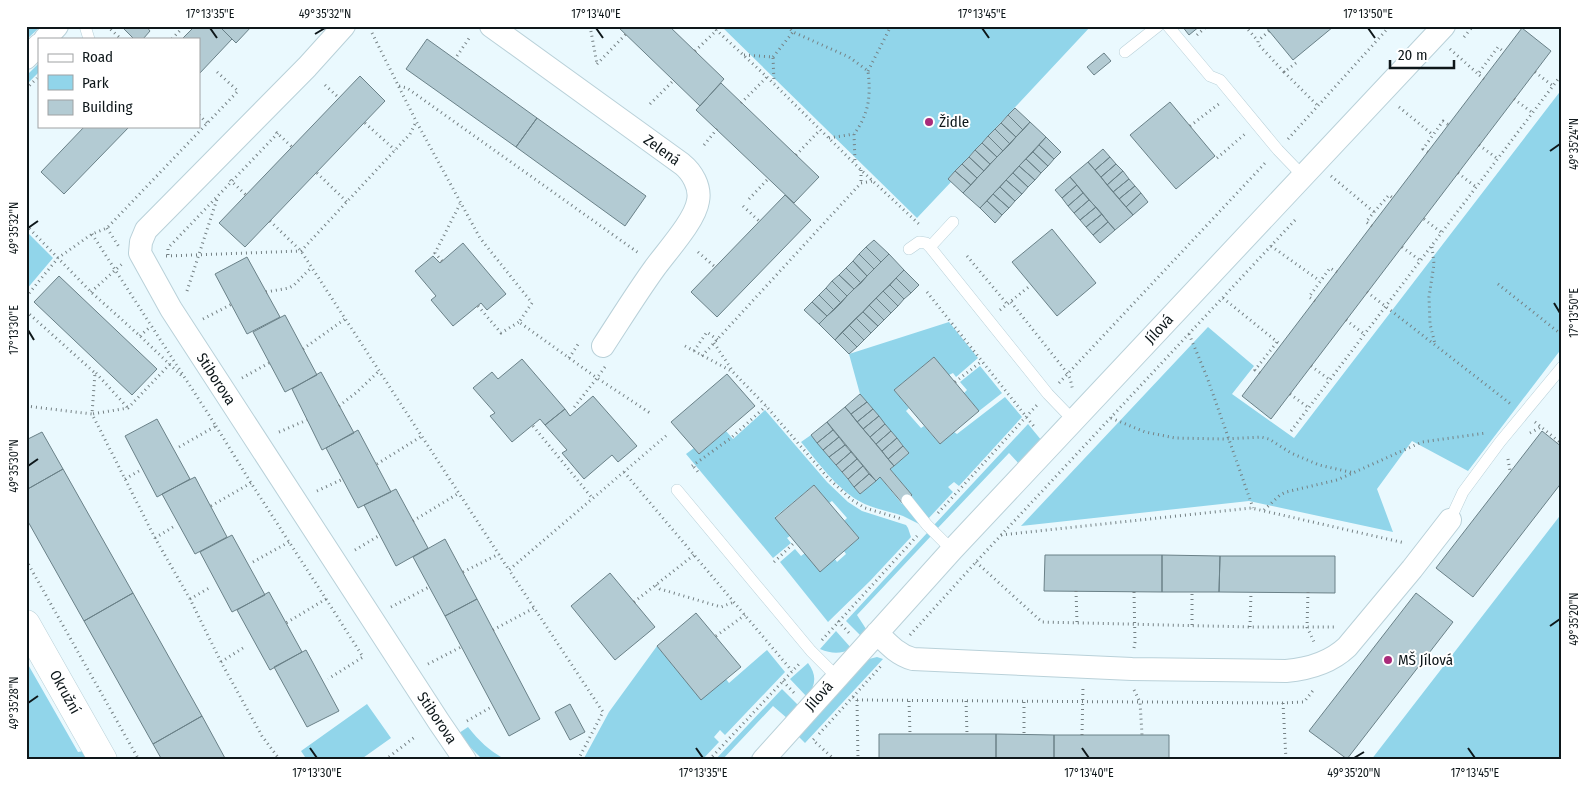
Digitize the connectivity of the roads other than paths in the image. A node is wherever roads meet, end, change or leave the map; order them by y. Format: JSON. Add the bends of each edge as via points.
{"nodes":[{"id":1,"x":57,"y":26,"type":"edge"},
{"id":2,"x":85,"y":26,"type":"edge"},
{"id":3,"x":344,"y":26,"type":"edge"},
{"id":4,"x":492,"y":26,"type":"edge"},
{"id":5,"x":1158,"y":26,"type":"edge"},
{"id":6,"x":1168,"y":26,"type":"edge"},
{"id":7,"x":1439,"y":31,"type":"edge"},
{"id":8,"x":46,"y":38,"type":"edge"},
{"id":9,"x":89,"y":38,"type":"edge"},
{"id":10,"x":38,"y":46,"type":"edge"},
{"id":11,"x":1125,"y":52,"type":"dead end"},
{"id":12,"x":26,"y":58,"type":"edge"},
{"id":13,"x":1309,"y":169,"type":"junction"},
{"id":14,"x":953,"y":222,"type":"dead end"},
{"id":15,"x":930,"y":247,"type":"junction"},
{"id":16,"x":909,"y":249,"type":"dead end"},
{"id":17,"x":606,"y":354,"type":"road end"},
{"id":18,"x":1562,"y":367,"type":"edge"},
{"id":19,"x":1074,"y":422,"type":"junction"},
{"id":20,"x":677,"y":490,"type":"dead end"},
{"id":21,"x":907,"y":500,"type":"dead end"},
{"id":22,"x":1450,"y":520,"type":"joint"},
{"id":23,"x":952,"y":550,"type":"junction"},
{"id":24,"x":26,"y":624,"type":"edge"},
{"id":25,"x":876,"y":633,"type":"junction"},
{"id":26,"x":837,"y":677,"type":"junction"},
{"id":27,"x":103,"y":760,"type":"edge"},
{"id":28,"x":465,"y":760,"type":"edge"},
{"id":29,"x":763,"y":760,"type":"edge"}],
"edges":[{"from":1,"to":8,"type":"street"},
{"from":2,"to":9,"type":"lane"},
{"from":3,"to":28,"type":"street","name":"Stiborova","via":[[146,230],[140,242],[140,253],[196,347]]},
{"from":4,"to":17,"type":"street","name":"Zelená","via":[[682,164],[696,184],[699,200],[690,220],[653,270]]},
{"from":5,"to":11,"type":"lane"},
{"from":6,"to":13,"type":"lane","via":[[1210,76],[1220,80],[1278,150]]},
{"from":7,"to":13,"type":"street","name":"Jílová"},
{"from":10,"to":12,"type":"street"},
{"from":13,"to":19,"type":"street","name":"Jílová"},
{"from":14,"to":15,"type":"lane"},
{"from":15,"to":16,"type":"lane","via":[[919,242]]},
{"from":15,"to":19,"type":"lane"},
{"from":18,"to":22,"type":"lane","via":[[1463,492]]},
{"from":19,"to":23,"type":"street","name":"Jílová"},
{"from":20,"to":26,"type":"lane","via":[[811,651]]},
{"from":21,"to":23,"type":"lane"},
{"from":22,"to":25,"type":"street","via":[[1347,647],[1316,666],[1297,670],[1132,668],[913,659],[896,651]]},
{"from":23,"to":25,"type":"street","name":"Jílová"},
{"from":24,"to":27,"type":"street","name":"Okružní"},
{"from":25,"to":26,"type":"street","name":"Jílová"},
{"from":26,"to":29,"type":"street","name":"Jílová"}]}
